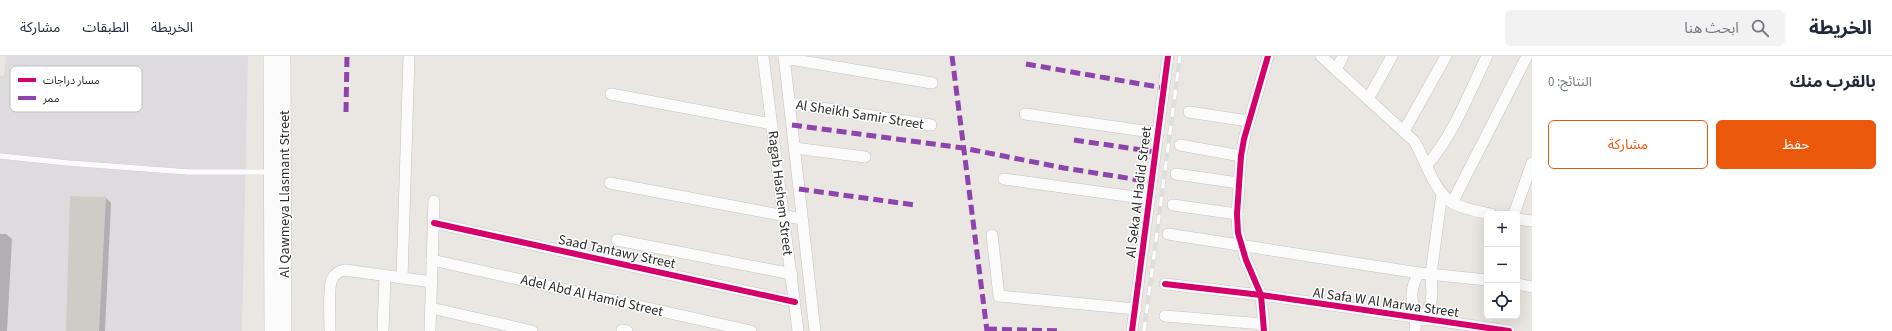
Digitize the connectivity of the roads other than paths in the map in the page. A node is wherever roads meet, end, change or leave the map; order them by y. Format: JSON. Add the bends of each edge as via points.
{"nodes":[{"id":1,"x":271,"y":56,"type":"edge"},
{"id":2,"x":283,"y":56,"type":"edge"},
{"id":3,"x":409,"y":56,"type":"edge"},
{"id":4,"x":763,"y":56,"type":"edge"},
{"id":5,"x":1168,"y":56,"type":"edge"},
{"id":6,"x":1268,"y":56,"type":"edge"},
{"id":7,"x":1321,"y":56,"type":"edge"},
{"id":8,"x":1343,"y":56,"type":"edge"},
{"id":9,"x":1392,"y":56,"type":"edge"},
{"id":10,"x":1446,"y":56,"type":"edge"},
{"id":11,"x":1486,"y":56,"type":"edge"},
{"id":12,"x":1527,"y":56,"type":"edge"},
{"id":13,"x":784,"y":57,"type":"edge"},
{"id":14,"x":1336,"y":70,"type":"junction"},
{"id":15,"x":932,"y":83,"type":"dead end"},
{"id":16,"x":611,"y":94,"type":"dead end"},
{"id":17,"x":1368,"y":99,"type":"junction"},
{"id":18,"x":789,"y":103,"type":"junction"},
{"id":19,"x":1189,"y":112,"type":"dead end"},
{"id":20,"x":1026,"y":114,"type":"dead end"},
{"id":21,"x":1248,"y":121,"type":"junction"},
{"id":22,"x":772,"y":124,"type":"junction"},
{"id":23,"x":932,"y":125,"type":"dead end"},
{"id":24,"x":1404,"y":131,"type":"junction"},
{"id":25,"x":1158,"y":133,"type":"junction"},
{"id":26,"x":1180,"y":145,"type":"dead end"},
{"id":27,"x":794,"y":148,"type":"junction"},
{"id":28,"x":0,"y":156,"type":"edge"},
{"id":29,"x":1241,"y":156,"type":"junction"},
{"id":30,"x":865,"y":157,"type":"dead end"},
{"id":31,"x":1532,"y":163,"type":"edge"},
{"id":32,"x":1427,"y":165,"type":"junction"},
{"id":33,"x":278,"y":172,"type":"junction"},
{"id":34,"x":1176,"y":174,"type":"dead end"},
{"id":35,"x":1004,"y":179,"type":"dead end"},
{"id":36,"x":610,"y":183,"type":"dead end"},
{"id":37,"x":1239,"y":184,"type":"junction"},
{"id":38,"x":1442,"y":193,"type":"junction"},
{"id":39,"x":1149,"y":199,"type":"junction"},
{"id":40,"x":434,"y":201,"type":"dead end"},
{"id":41,"x":1452,"y":203,"type":"junction"},
{"id":42,"x":1172,"y":206,"type":"dead end"},
{"id":43,"x":1515,"y":211,"type":"edge"},
{"id":44,"x":1484,"y":212,"type":"edge"},
{"id":45,"x":1237,"y":214,"type":"junction"},
{"id":46,"x":784,"y":215,"type":"junction"},
{"id":47,"x":802,"y":218,"type":"junction"},
{"id":48,"x":1520,"y":219,"type":"edge"},
{"id":49,"x":1532,"y":221,"type":"edge"},
{"id":50,"x":434,"y":223,"type":"junction"},
{"id":51,"x":1168,"y":234,"type":"dead end"},
{"id":52,"x":992,"y":235,"type":"dead end"},
{"id":53,"x":617,"y":240,"type":"dead end"},
{"id":54,"x":1242,"y":246,"type":"junction"},
{"id":55,"x":432,"y":260,"type":"junction"},
{"id":56,"x":1419,"y":273,"type":"junction"},
{"id":57,"x":792,"y":274,"type":"junction"},
{"id":58,"x":1431,"y":274,"type":"junction"},
{"id":59,"x":385,"y":275,"type":"junction"},
{"id":60,"x":402,"y":278,"type":"junction"},
{"id":61,"x":1484,"y":280,"type":"edge"},
{"id":62,"x":432,"y":282,"type":"junction"},
{"id":63,"x":1165,"y":284,"type":"dead end"},
{"id":64,"x":1520,"y":285,"type":"edge"},
{"id":65,"x":1532,"y":287,"type":"edge"},
{"id":66,"x":1261,"y":295,"type":"junction"},
{"id":67,"x":795,"y":302,"type":"junction"},
{"id":68,"x":431,"y":308,"type":"junction"},
{"id":69,"x":1136,"y":309,"type":"junction"},
{"id":70,"x":1165,"y":316,"type":"dead end"},
{"id":71,"x":1420,"y":319,"type":"junction"},
{"id":72,"x":1264,"y":328,"type":"edge"},
{"id":73,"x":272,"y":331,"type":"edge"},
{"id":74,"x":284,"y":331,"type":"edge"},
{"id":75,"x":330,"y":331,"type":"edge"},
{"id":76,"x":383,"y":331,"type":"edge"},
{"id":77,"x":430,"y":331,"type":"edge"},
{"id":78,"x":532,"y":331,"type":"edge"},
{"id":79,"x":751,"y":331,"type":"edge"},
{"id":80,"x":798,"y":331,"type":"edge"},
{"id":81,"x":815,"y":331,"type":"edge"},
{"id":82,"x":1132,"y":331,"type":"edge"},
{"id":83,"x":1414,"y":331,"type":"edge"},
{"id":84,"x":1506,"y":331,"type":"edge"}],
"edges":[{"from":1,"to":33,"type":"main road","name":"Al Qawmeya Llasmant Street"},
{"from":2,"to":33,"type":"main road","name":"Al Qawmeya Llasmant Street"},
{"from":3,"to":60,"type":"street"},
{"from":4,"to":22,"type":"street","name":"Ragab Hashem Street"},
{"from":5,"to":25,"type":"street","name":"Al Seka Al Hadid Street"},
{"from":6,"to":21,"type":"street"},
{"from":7,"to":14,"type":"street"},
{"from":8,"to":14,"type":"street"},
{"from":9,"to":17,"type":"street"},
{"from":10,"to":24,"type":"street"},
{"from":11,"to":32,"type":"street","via":[[1447,136]]},
{"from":12,"to":41,"type":"street"},
{"from":13,"to":15,"type":"street"},
{"from":13,"to":18,"type":"street","name":"Ragab Hashem Street"},
{"from":14,"to":17,"type":"street"},
{"from":16,"to":22,"type":"street"},
{"from":17,"to":24,"type":"street"},
{"from":18,"to":23,"type":"street","name":"Al Sheikh Samir Street"},
{"from":18,"to":27,"type":"street","name":"Ragab Hashem Street"},
{"from":19,"to":21,"type":"street"},
{"from":20,"to":25,"type":"street"},
{"from":21,"to":29,"type":"street"},
{"from":22,"to":46,"type":"street","name":"Ragab Hashem Street"},
{"from":24,"to":32,"type":"street","via":[[1418,147]]},
{"from":25,"to":39,"type":"street","name":"Al Seka Al Hadid Street"},
{"from":26,"to":29,"type":"street"},
{"from":27,"to":30,"type":"street"},
{"from":27,"to":47,"type":"street","name":"Ragab Hashem Street"},
{"from":28,"to":33,"type":"lane","via":[[188,172]]},
{"from":29,"to":37,"type":"street"},
{"from":31,"to":43,"type":"street"},
{"from":32,"to":38,"type":"street"},
{"from":33,"to":73,"type":"main road","name":"Al Qawmeya Llasmant Street"},
{"from":33,"to":74,"type":"main road","name":"Al Qawmeya Llasmant Street"},
{"from":34,"to":37,"type":"street"},
{"from":35,"to":39,"type":"street"},
{"from":36,"to":46,"type":"street"},
{"from":37,"to":45,"type":"street"},
{"from":38,"to":41,"type":"street"},
{"from":38,"to":58,"type":"street"},
{"from":39,"to":69,"type":"street","name":"Al Seka Al Hadid Street"},
{"from":40,"to":50,"type":"street"},
{"from":41,"to":44,"type":"street"},
{"from":42,"to":45,"type":"street"},
{"from":45,"to":54,"type":"street"},
{"from":46,"to":47,"type":"street"},
{"from":46,"to":57,"type":"street","name":"Ragab Hashem Street"},
{"from":47,"to":81,"type":"street","name":"Ragab Hashem Street"},
{"from":48,"to":49,"type":"street"},
{"from":50,"to":55,"type":"street"},
{"from":50,"to":67,"type":"street","name":"Saad Tantawy Street"},
{"from":51,"to":54,"type":"street"},
{"from":52,"to":69,"type":"street","via":[[999,296]]},
{"from":53,"to":57,"type":"street"},
{"from":54,"to":56,"type":"street"},
{"from":54,"to":66,"type":"street","via":[[1248,269]]},
{"from":55,"to":62,"type":"street"},
{"from":55,"to":79,"type":"street","name":"Adel Abd Al Hamid Street"},
{"from":56,"to":58,"type":"street"},
{"from":56,"to":71,"type":"street","via":[[1412,285],[1411,299]]},
{"from":57,"to":67,"type":"street","name":"Ragab Hashem Street"},
{"from":58,"to":61,"type":"street"},
{"from":58,"to":71,"type":"street","via":[[1431,302]]},
{"from":59,"to":60,"type":"street"},
{"from":59,"to":75,"type":"street","via":[[345,270],[336,273],[331,282]]},
{"from":59,"to":76,"type":"street"},
{"from":60,"to":62,"type":"street"},
{"from":62,"to":68,"type":"street"},
{"from":63,"to":66,"type":"street","name":"Al Safa W Al Marwa Street"},
{"from":64,"to":65,"type":"street"},
{"from":66,"to":71,"type":"street","name":"Al Safa W Al Marwa Street"},
{"from":66,"to":72,"type":"street"},
{"from":67,"to":80,"type":"street","name":"Ragab Hashem Street"},
{"from":68,"to":77,"type":"street"},
{"from":68,"to":78,"type":"street"},
{"from":69,"to":82,"type":"street","name":"Al Seka Al Hadid Street"},
{"from":70,"to":72,"type":"street"},
{"from":71,"to":83,"type":"street"},
{"from":71,"to":84,"type":"street","name":"Al Safa W Al Marwa Street"}]}
